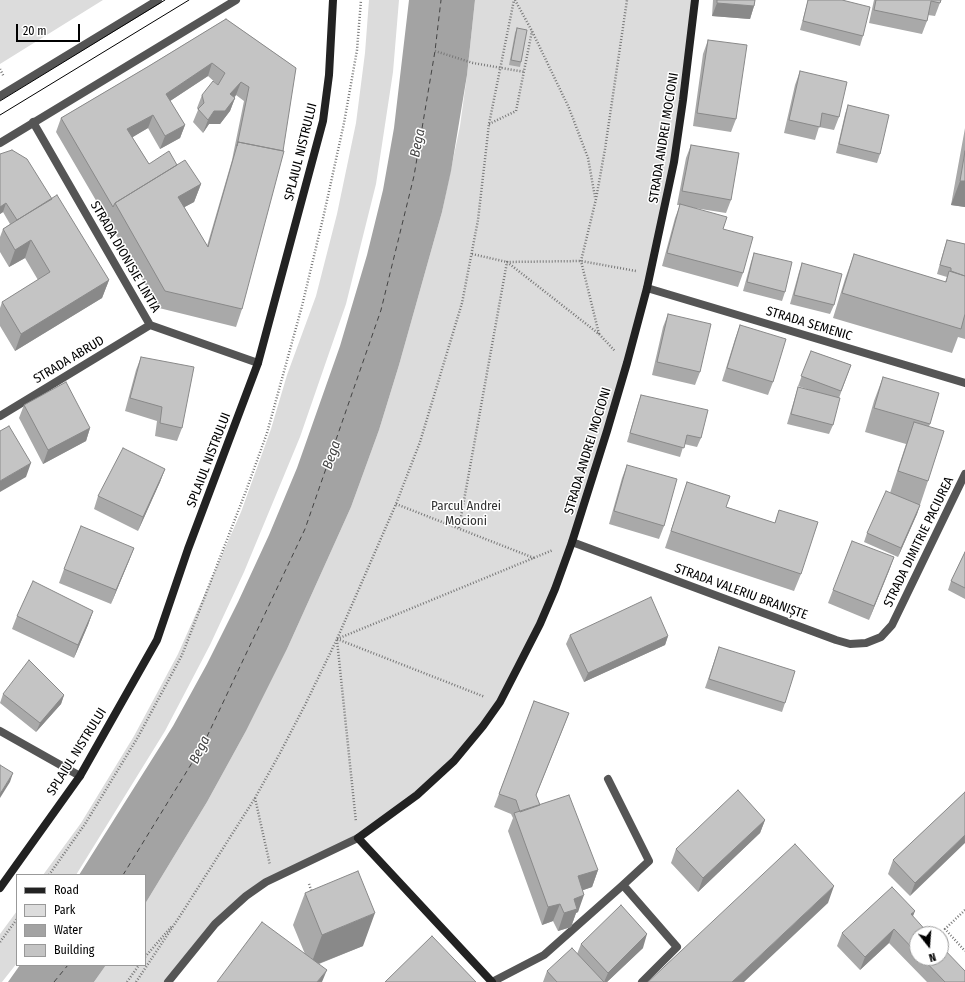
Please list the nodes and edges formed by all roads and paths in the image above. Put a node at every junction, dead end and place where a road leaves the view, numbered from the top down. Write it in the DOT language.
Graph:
graph roads {
  1 [pos="158,0"];
  2 [pos="236,0"];
  3 [pos="333,0"];
  4 [pos="514,0"];
  5 [pos="628,0"];
  6 [pos="695,0"];
  7 [pos="532,31"];
  8 [pos="435,51"];
  9 [pos="500,68"];
  10 [pos="0,69"];
  11 [pos="525,72"];
  12 [pos="6,80"];
  13 [pos="0,96"];
  14 [pos="33,122"];
  15 [pos="489,124"];
  16 [pos="0,143"];
  17 [pos="596,199"];
  18 [pos="472,254"];
  19 [pos="507,262"];
  20 [pos="581,262"];
  21 [pos="650,273"];
  22 [pos="646,288"];
  23 [pos="150,325"];
  24 [pos="599,334"];
  25 [pos="627,362"];
  26 [pos="258,363"];
  27 [pos="965,383"];
  28 [pos="0,416"];
  29 [pos="965,474"];
  30 [pos="396,504"];
  31 [pos="459,528"];
  32 [pos="572,542"];
  33 [pos="534,558"];
  34 [pos="895,621"];
  35 [pos="337,639"];
  36 [pos="500,702"];
  37 [pos="0,731"];
  38 [pos="80,776"];
  39 [pos="608,779"];
  40 [pos="255,798"];
  41 [pos="358,838"];
  42 [pos="274,879"];
  43 [pos="309,884"];
  44 [pos="623,886"];
  45 [pos="0,888"];
  46 [pos="313,896"];
  47 [pos="965,910"];
  48 [pos="180,916"];
  49 [pos="16,920"];
  50 [pos="0,942"];
  51 [pos="965,951"];
  52 [pos="146,955"];
  53 [pos="137,966"];
  54 [pos="126,982"];
  55 [pos="136,982"];
  56 [pos="168,982"];
  57 [pos="492,982"];
  58 [pos="642,982"];
  1 -- 13 [label="street"];
  2 -- 14 [label="street"];
  3 -- 26 [label="street, SPLAIUL NISTRULUI"];
  4 -- 7 [label="path"];
  4 -- 9 [label="path"];
  5 -- 17 [label="path"];
  6 -- 21 [label="street, STRADA ANDREI MOCIONI"];
  7 -- 11 [label="path"];
  7 -- 17 [label="path"];
  8 -- 9 [label="path"];
  9 -- 11 [label="path"];
  9 -- 15 [label="path"];
  10 -- 12 [label="path"];
  11 -- 15 [label="path"];
  14 -- 16 [label="street"];
  14 -- 23 [label="street, STRADA DIONISIE LINTIA"];
  15 -- 18 [label="path"];
  17 -- 20 [label="path"];
  18 -- 19 [label="path"];
  18 -- 30 [label="path"];
  19 -- 20 [label="path"];
  19 -- 24 [label="path"];
  19 -- 31 [label="path"];
  20 -- 21 [label="path"];
  20 -- 24 [label="path"];
  21 -- 22 [label="street, STRADA ANDREI MOCIONI"];
  22 -- 25 [label="street, STRADA ANDREI MOCIONI"];
  22 -- 27 [label="street, STRADA SEMENIC"];
  23 -- 26 [label="street, STRADA DIONISIE LINTIA"];
  23 -- 28 [label="street, STRADA ABRUD"];
  24 -- 25 [label="path"];
  25 -- 32 [label="street, STRADA ANDREI MOCIONI"];
  26 -- 38 [label="street, SPLAIUL NISTRULUI"];
  29 -- 34 [label="street, STRADA DIMITRIE PACIUREA"];
  30 -- 31 [label="path"];
  30 -- 35 [label="path"];
  31 -- 33 [label="path"];
  32 -- 33 [label="path"];
  32 -- 34 [label="street, STRADA VALERIU BRANIȘTE"];
  32 -- 36 [label="street, STRADA ANDREI MOCIONI"];
  33 -- 35 [label="path"];
  35 -- 36 [label="path"];
  35 -- 40 [label="path"];
  35 -- 41 [label="path"];
  36 -- 41 [label="street, STRADA ANDREI MOCIONI"];
  37 -- 38 [label="street"];
  38 -- 45 [label="street, SPLAIUL NISTRULUI"];
  39 -- 44 [label="street"];
  40 -- 42 [label="path"];
  40 -- 48 [label="path"];
  41 -- 42 [label="street"];
  41 -- 57 [label="street"];
  42 -- 56 [label="street"];
  43 -- 46 [label="path"];
  44 -- 57 [label="street"];
  44 -- 58 [label="street"];
  47 -- 51 [label="path"];
  48 -- 52 [label="path"];
  48 -- 55 [label="path"];
  49 -- 50 [label="path"];
  53 -- 54 [label="path"];
}
